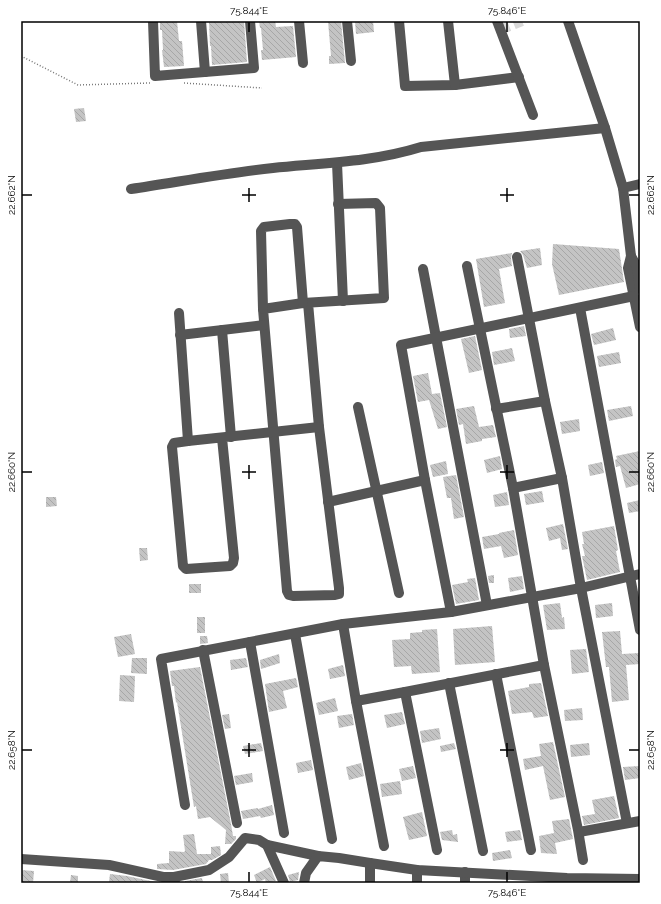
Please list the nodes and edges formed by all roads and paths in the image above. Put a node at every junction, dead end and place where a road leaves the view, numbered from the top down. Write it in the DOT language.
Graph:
graph roads {
  1 [pos="153,21"];
  2 [pos="201,21"];
  3 [pos="250,21"];
  4 [pos="299,21"];
  5 [pos="347,21"];
  6 [pos="399,21"];
  7 [pos="448,21"];
  8 [pos="497,21"];
  9 [pos="568,21"];
  10 [pos="21,56"];
  11 [pos="351,61"];
  12 [pos="303,64"];
  13 [pos="204,72"];
  14 [pos="518,77"];
  15 [pos="152,83"];
  16 [pos="183,83"];
  17 [pos="454,85"];
  18 [pos="262,88"];
  19 [pos="533,115"];
  20 [pos="605,128"];
  21 [pos="337,163"];
  22 [pos="640,184"];
  23 [pos="623,188"];
  24 [pos="131,189"];
  25 [pos="338,204"];
  26 [pos="518,257"];
  27 [pos="466,266"];
  28 [pos="423,269"];
  29 [pos="637,292"];
  30 [pos="342,301"];
  31 [pos="305,303"];
  32 [pos="580,308"];
  33 [pos="263,309"];
  34 [pos="179,313"];
  35 [pos="530,318"];
  36 [pos="264,325"];
  37 [pos="640,328"];
  38 [pos="480,329"];
  39 [pos="222,330"];
  40 [pos="180,335"];
  41 [pos="437,338"];
  42 [pos="545,401"];
  43 [pos="358,407"];
  44 [pos="496,409"];
  45 [pos="319,427"];
  46 [pos="273,432"];
  47 [pos="227,437"];
  48 [pos="188,440"];
  49 [pos="562,478"];
  50 [pos="425,480"];
  51 [pos="513,488"];
  52 [pos="376,492"];
  53 [pos="328,502"];
  54 [pos="635,576"];
  55 [pos="581,588"];
  56 [pos="399,593"];
  57 [pos="532,597"];
  58 [pos="487,605"];
  59 [pos="451,612"];
  60 [pos="343,624"];
  61 [pos="640,630"];
  62 [pos="295,634"];
  63 [pos="250,642"];
  64 [pos="203,650"];
  65 [pos="544,665"];
  66 [pos="496,674"];
  67 [pos="449,683"];
  68 [pos="406,692"];
  69 [pos="356,701"];
  70 [pos="185,806"];
  71 [pos="640,821"];
  72 [pos="237,823"];
  73 [pos="627,823"];
  74 [pos="579,832"];
  75 [pos="284,833"];
  76 [pos="332,839"];
  77 [pos="267,845"];
  78 [pos="384,846"];
  79 [pos="437,850"];
  80 [pos="530,850"];
  81 [pos="483,851"];
  82 [pos="318,856"];
  83 [pos="21,859"];
  84 [pos="583,860"];
  85 [pos="370,863"];
  86 [pos="417,870"];
  87 [pos="465,872"];
  88 [pos="514,879"];
  89 [pos="640,879"];
  90 [pos="174,880"];
  91 [pos="566,880"];
  92 [pos="616,881"];
  93 [pos="284,883"];
  94 [pos="304,883"];
  95 [pos="370,883"];
  96 [pos="417,883"];
  97 [pos="465,883"];
  1 -- 13 [label="street"];
  2 -- 13 [label="street"];
  3 -- 13 [label="street"];
  4 -- 12 [label="street"];
  5 -- 11 [label="street"];
  6 -- 17 [label="street"];
  7 -- 17 [label="street"];
  8 -- 14 [label="street"];
  9 -- 20 [label="street"];
  10 -- 15 [label="path"];
  14 -- 17 [label="street"];
  14 -- 19 [label="street"];
  16 -- 18 [label="path"];
  20 -- 21 [label="street"];
  20 -- 23 [label="street"];
  21 -- 24 [label="street"];
  21 -- 25 [label="street"];
  22 -- 23 [label="street"];
  23 -- 29 [label="street"];
  25 -- 30 [label="street"];
  25 -- 30 [label="street"];
  26 -- 35 [label="street"];
  27 -- 38 [label="street"];
  28 -- 41 [label="street"];
  29 -- 32 [label="street"];
  29 -- 37 [label="street"];
  30 -- 31 [label="street"];
  31 -- 33 [label="street"];
  31 -- 33 [label="street"];
  31 -- 45 [label="street"];
  32 -- 35 [label="street"];
  32 -- 54 [label="street"];
  33 -- 36 [label="street"];
  34 -- 40 [label="street"];
  35 -- 38 [label="street"];
  35 -- 42 [label="street"];
  36 -- 39 [label="street"];
  36 -- 46 [label="street"];
  38 -- 41 [label="street"];
  38 -- 44 [label="street"];
  39 -- 40 [label="street"];
  39 -- 47 [label="street"];
  40 -- 48 [label="street"];
  41 -- 50 [label="street"];
  41 -- 58 [label="street"];
  42 -- 44 [label="street"];
  42 -- 49 [label="street"];
  43 -- 52 [label="street"];
  44 -- 51 [label="street"];
  45 -- 46 [label="street"];
  45 -- 53 [label="street"];
  46 -- 47 [label="street"];
  46 -- 53 [label="street"];
  47 -- 48 [label="street"];
  47 -- 48 [label="street"];
  49 -- 51 [label="street"];
  49 -- 55 [label="street"];
  50 -- 52 [label="street"];
  50 -- 59 [label="street"];
  51 -- 57 [label="street"];
  52 -- 53 [label="street"];
  52 -- 56 [label="street"];
  54 -- 55 [label="street"];
  54 -- 61 [label="street"];
  55 -- 57 [label="street"];
  55 -- 73 [label="street"];
  57 -- 58 [label="street"];
  57 -- 65 [label="street"];
  58 -- 59 [label="street"];
  59 -- 60 [label="street"];
  60 -- 62 [label="street"];
  60 -- 69 [label="street"];
  62 -- 63 [label="street"];
  62 -- 76 [label="street"];
  63 -- 64 [label="street"];
  63 -- 75 [label="street"];
  64 -- 70 [label="street"];
  64 -- 72 [label="street"];
  65 -- 66 [label="street"];
  65 -- 74 [label="street"];
  66 -- 67 [label="street"];
  66 -- 80 [label="street"];
  67 -- 68 [label="street"];
  67 -- 81 [label="street"];
  68 -- 69 [label="street"];
  68 -- 79 [label="street"];
  69 -- 78 [label="street"];
  71 -- 73 [label="street"];
  73 -- 74 [label="street"];
  74 -- 84 [label="street"];
  77 -- 82 [label="street"];
  77 -- 90 [label="street"];
  77 -- 93 [label="street"];
  82 -- 85 [label="street"];
  82 -- 94 [label="street"];
  83 -- 90 [label="street"];
  85 -- 86 [label="street"];
  85 -- 95 [label="street"];
  86 -- 87 [label="street"];
  86 -- 96 [label="street"];
  87 -- 88 [label="street"];
  87 -- 97 [label="street"];
  88 -- 91 [label="street"];
  89 -- 92 [label="street"];
  91 -- 92 [label="street"];
}
